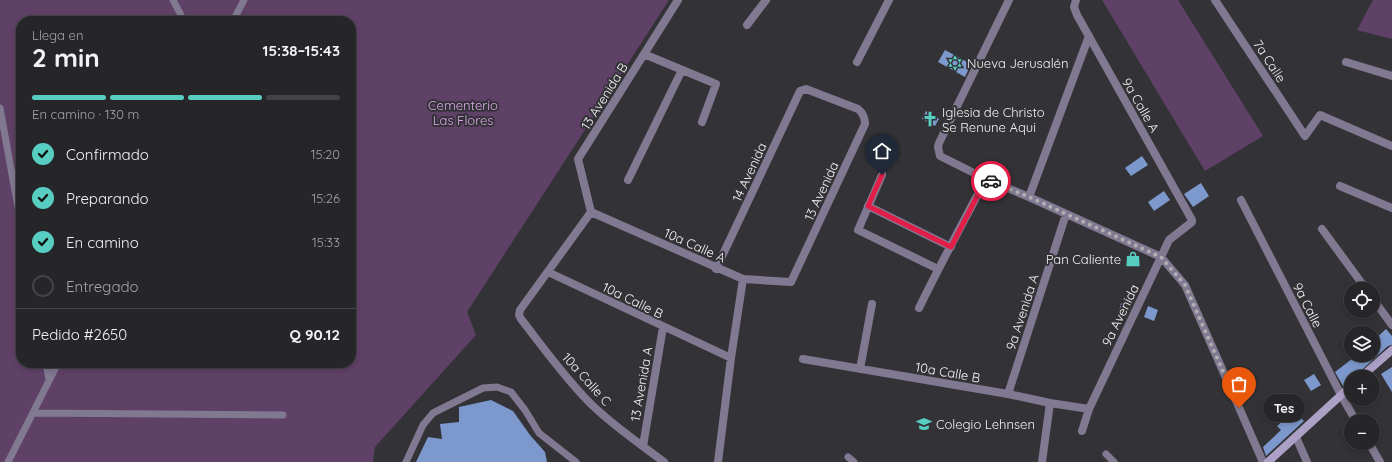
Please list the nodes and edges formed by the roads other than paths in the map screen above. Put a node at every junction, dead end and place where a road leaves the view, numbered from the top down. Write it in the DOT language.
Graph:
graph roads {
  1 [pos="174,0"];
  2 [pos="244,0"];
  3 [pos="678,0"];
  4 [pos="889,0"];
  5 [pos="1009,0"];
  6 [pos="1215,0"];
  7 [pos="1075,1"];
  8 [pos="761,2"];
  9 [pos="182,16"];
  10 [pos="236,16"];
  11 [pos="747,25"];
  12 [pos="1089,36"];
  13 [pos="644,54"];
  14 [pos="857,62"];
  15 [pos="1346,62"];
  16 [pos="682,70"];
  17 [pos="1392,76"];
  18 [pos="806,89"];
  19 [pos="0,108"];
  20 [pos="702,122"];
  21 [pos="1392,146"];
  22 [pos="882,175"];
  23 [pos="986,179"];
  24 [pos="628,180"];
  25 [pos="1340,186"];
  26 [pos="16,196"];
  27 [pos="1029,197"];
  28 [pos="1241,200"];
  29 [pos="868,206"];
  30 [pos="1392,208"];
  31 [pos="591,212"];
  32 [pos="1066,214"];
  33 [pos="1192,218"];
  34 [pos="1322,229"];
  35 [pos="951,247"];
  36 [pos="1161,257"];
  37 [pos="716,268"];
  38 [pos="938,269"];
  39 [pos="548,272"];
  40 [pos="743,279"];
  41 [pos="793,281"];
  42 [pos="1361,282"];
  43 [pos="872,304"];
  44 [pos="919,308"];
  45 [pos="1380,309"];
  46 [pos="1392,325"];
  47 [pos="663,327"];
  48 [pos="1391,353"];
  49 [pos="731,358"];
  50 [pos="803,359"];
  51 [pos="47,368"];
  52 [pos="56,368"];
  53 [pos="860,369"];
  54 [pos="1370,370"];
  55 [pos="49,381"];
  56 [pos="1344,392"];
  57 [pos="1008,394"];
  58 [pos="1341,395"];
  59 [pos="1050,404"];
  60 [pos="1089,409"];
  61 [pos="33,412"];
  62 [pos="1352,414"];
  63 [pos="283,415"];
  64 [pos="1082,432"];
  65 [pos="1296,437"];
  66 [pos="643,446"];
  67 [pos="1373,450"];
  68 [pos="1106,454"];
  69 [pos="8,462"];
  70 [pos="406,462"];
  71 [pos="576,462"];
  72 [pos="664,462"];
  73 [pos="718,462"];
  74 [pos="1042,462"];
  75 [pos="1114,462"];
  76 [pos="1263,462"];
  77 [pos="1268,462"];
  78 [pos="1308,462"];
  79 [pos="1380,462"];
  1 -- 9 [label="lane"];
  2 -- 10 [label="lane"];
  3 -- 13 [label="street, 13 Avenida B"];
  4 -- 14 [label="street"];
  5 -- 23 [label="street"];
  6 -- 21 [label="street, 7a Calle"];
  7 -- 12 [label="street, 9a Calle A"];
  8 -- 11 [label="street"];
  12 -- 27 [label="street"];
  12 -- 33 [label="street, 9a Calle A"];
  13 -- 16 [label="street"];
  13 -- 31 [label="street, 13 Avenida B"];
  15 -- 17 [label="street"];
  16 -- 20 [label="street"];
  16 -- 24 [label="street"];
  18 -- 37 [label="street, 14 Avenida"];
  18 -- 41 [label="street, 13 Avenida"];
  19 -- 26 [label="lane"];
  22 -- 29 [label="street"];
  23 -- 27 [label="street"];
  23 -- 35 [label="street"];
  25 -- 30 [label="street"];
  27 -- 32 [label="street"];
  28 -- 58 [label="street, 9a Calle"];
  29 -- 35 [label="street"];
  29 -- 38 [label="street"];
  31 -- 37 [label="street, 10a Calle A"];
  31 -- 39 [label="street"];
  32 -- 36 [label="street"];
  32 -- 57 [label="street, 9a Avenida A"];
  33 -- 36 [label="street, 9a Avenida"];
  34 -- 42 [label="street"];
  35 -- 38 [label="street"];
  36 -- 60 [label="street, 9a Avenida"];
  36 -- 76 [label="street"];
  37 -- 40 [label="street, 10a Calle A"];
  38 -- 44 [label="street"];
  39 -- 47 [label="street, 10a Calle B"];
  39 -- 66 [label="street, 10a Calle C"];
  40 -- 41 [label="street, 10a Calle A"];
  40 -- 49 [label="street"];
  43 -- 53 [label="street"];
  45 -- 46 [label="street"];
  47 -- 49 [label="street, 10a Calle B"];
  47 -- 66 [label="street, 13 Avenida A"];
  48 -- 54 [label="main road"];
  49 -- 73 [label="street"];
  50 -- 53 [label="street, 10a Calle B"];
  51 -- 55 [label="lane"];
  52 -- 55 [label="lane"];
  53 -- 57 [label="street, 10a Calle B"];
  55 -- 61 [label="lane"];
  56 -- 58 [label="main road"];
  57 -- 59 [label="street, 10a Calle B"];
  58 -- 62 [label="street, 9a Calle"];
  58 -- 65 [label="main road"];
  59 -- 60 [label="street, 10a Calle B"];
  59 -- 74 [label="street"];
  60 -- 64 [label="street, 9a Avenida"];
  61 -- 63 [label="lane"];
  61 -- 69 [label="lane"];
  65 -- 77 [label="main road"];
  65 -- 78 [label="street"];
  66 -- 72 [label="street, 10a Calle C"];
  67 -- 79 [label="street"];
  68 -- 75 [label="lane"];
  70 -- 71 [label="lane"];
}
